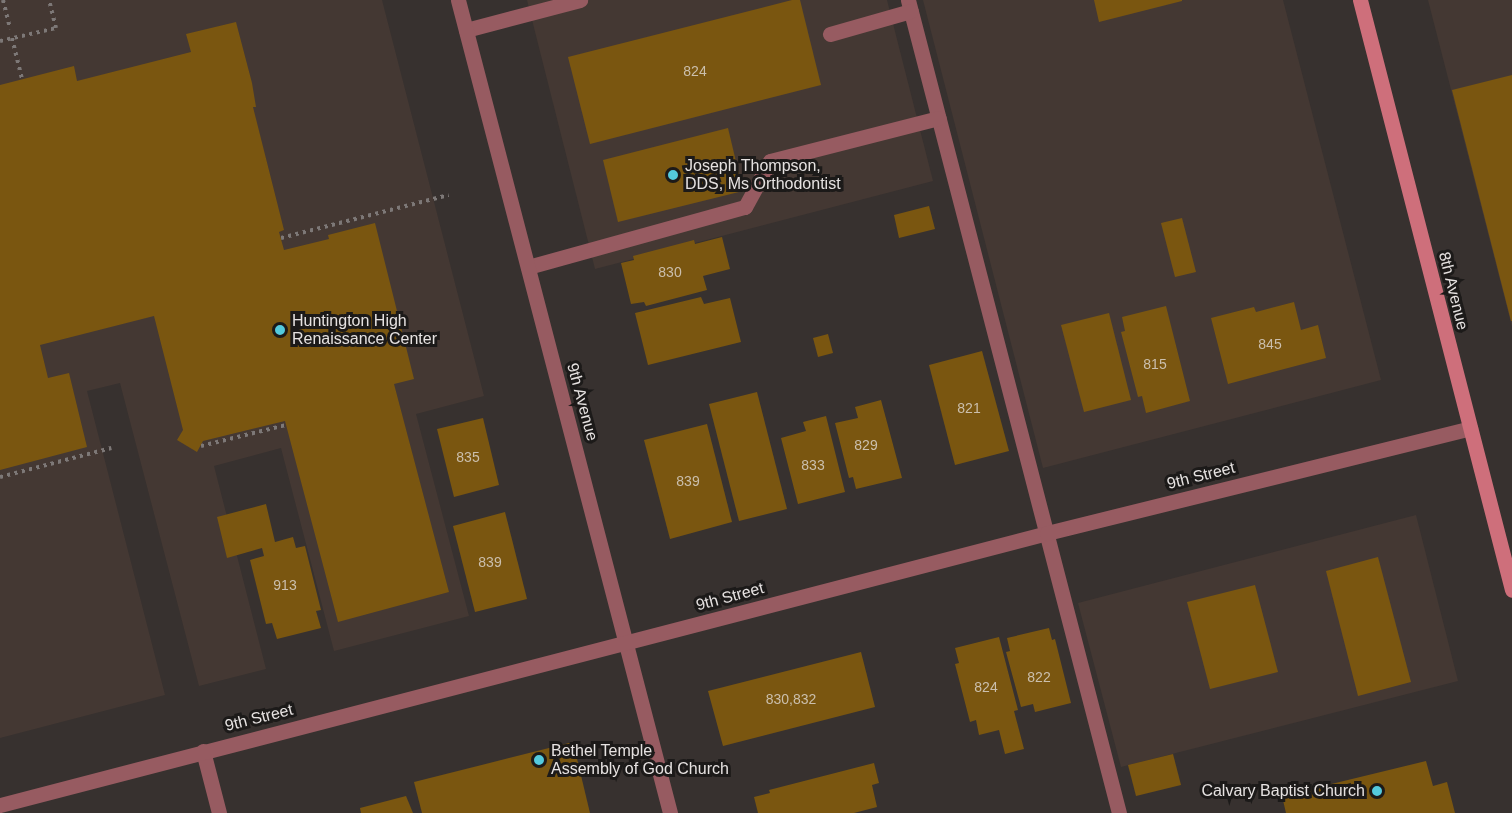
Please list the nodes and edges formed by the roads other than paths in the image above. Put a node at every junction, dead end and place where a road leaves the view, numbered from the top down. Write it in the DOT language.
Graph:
graph roads {
  1 [pos="458,0"];
  2 [pos="580,0"];
  3 [pos="1360,0"];
  4 [pos="909,6"];
  5 [pos="466,30"];
  6 [pos="830,33"];
  7 [pos="939,118"];
  8 [pos="528,267"];
  9 [pos="1470,428"];
  10 [pos="1047,533"];
  11 [pos="1512,590"];
  12 [pos="626,643"];
  13 [pos="203,751"];
  14 [pos="0,805"];
  15 [pos="219,813"];
  16 [pos="670,813"];
  17 [pos="1119,813"];
  1 -- 5 [label="street, 9th Avenue"];
  2 -- 5 [label="street"];
  3 -- 9 [label="main road, 8th Avenue"];
  4 -- 6 [label="street"];
  4 -- 7 [label="street"];
  5 -- 8 [label="street, 9th Avenue"];
  7 -- 8 [label="street"];
  7 -- 10 [label="street"];
  8 -- 12 [label="street, 9th Avenue"];
  9 -- 10 [label="street, 9th Street"];
  9 -- 11 [label="main road, 8th Avenue"];
  10 -- 12 [label="street, 9th Street"];
  10 -- 17 [label="street"];
  12 -- 13 [label="street, 9th Street"];
  12 -- 16 [label="street, 9th Avenue"];
  13 -- 14 [label="street, 9th Street"];
  13 -- 15 [label="street"];
}
